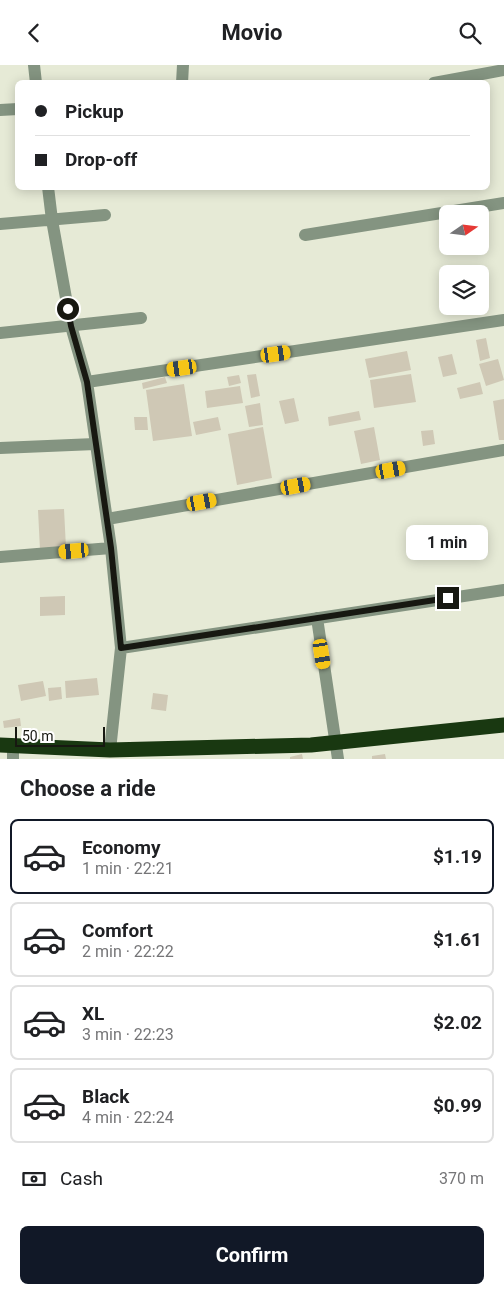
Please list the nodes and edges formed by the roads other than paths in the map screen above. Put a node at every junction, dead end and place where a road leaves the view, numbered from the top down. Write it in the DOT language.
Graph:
graph roads {
  1 [pos="34,65"];
  2 [pos="183,65"];
  3 [pos="504,70"];
  4 [pos="36,80"];
  5 [pos="182,80"];
  6 [pos="450,80"];
  7 [pos="15,109"];
  8 [pos="0,110"];
  9 [pos="48,190"];
  10 [pos="504,203"];
  11 [pos="105,215"];
  12 [pos="52,219"];
  13 [pos="0,224"];
  14 [pos="305,235"];
  15 [pos="141,318"];
  16 [pos="504,320"];
  17 [pos="71,326"];
  18 [pos="0,333"];
  19 [pos="87,382"];
  20 [pos="95,444"];
  21 [pos="0,449"];
  22 [pos="504,450"];
  23 [pos="107,519"];
  24 [pos="111,548"];
  25 [pos="0,557"];
  26 [pos="504,590"];
  27 [pos="317,618"];
  28 [pos="121,648"];
  29 [pos="504,725"];
  30 [pos="336,743"];
  31 [pos="9,750"];
  32 [pos="110,750"];
  33 [pos="338,759"];
  1 -- 4 [label="street"];
  2 -- 5 [label="street"];
  3 -- 6 [label="street"];
  7 -- 8 [label="street"];
  9 -- 12 [label="street"];
  10 -- 14 [label="street"];
  11 -- 12 [label="street"];
  12 -- 13 [label="street"];
  12 -- 17 [label="street"];
  15 -- 17 [label="street"];
  16 -- 19 [label="street"];
  17 -- 18 [label="street"];
  17 -- 19 [label="street"];
  19 -- 20 [label="street"];
  20 -- 21 [label="street"];
  20 -- 23 [label="street"];
  22 -- 23 [label="street"];
  23 -- 24 [label="street"];
  24 -- 25 [label="street"];
  24 -- 28 [label="street"];
  26 -- 27 [label="street"];
  27 -- 28 [label="street"];
  27 -- 30 [label="street"];
  28 -- 32 [label="street"];
  29 -- 30 [label="highway"];
  30 -- 32 [label="highway"];
  30 -- 33 [label="street"];
  31 -- 32 [label="highway"];
}
